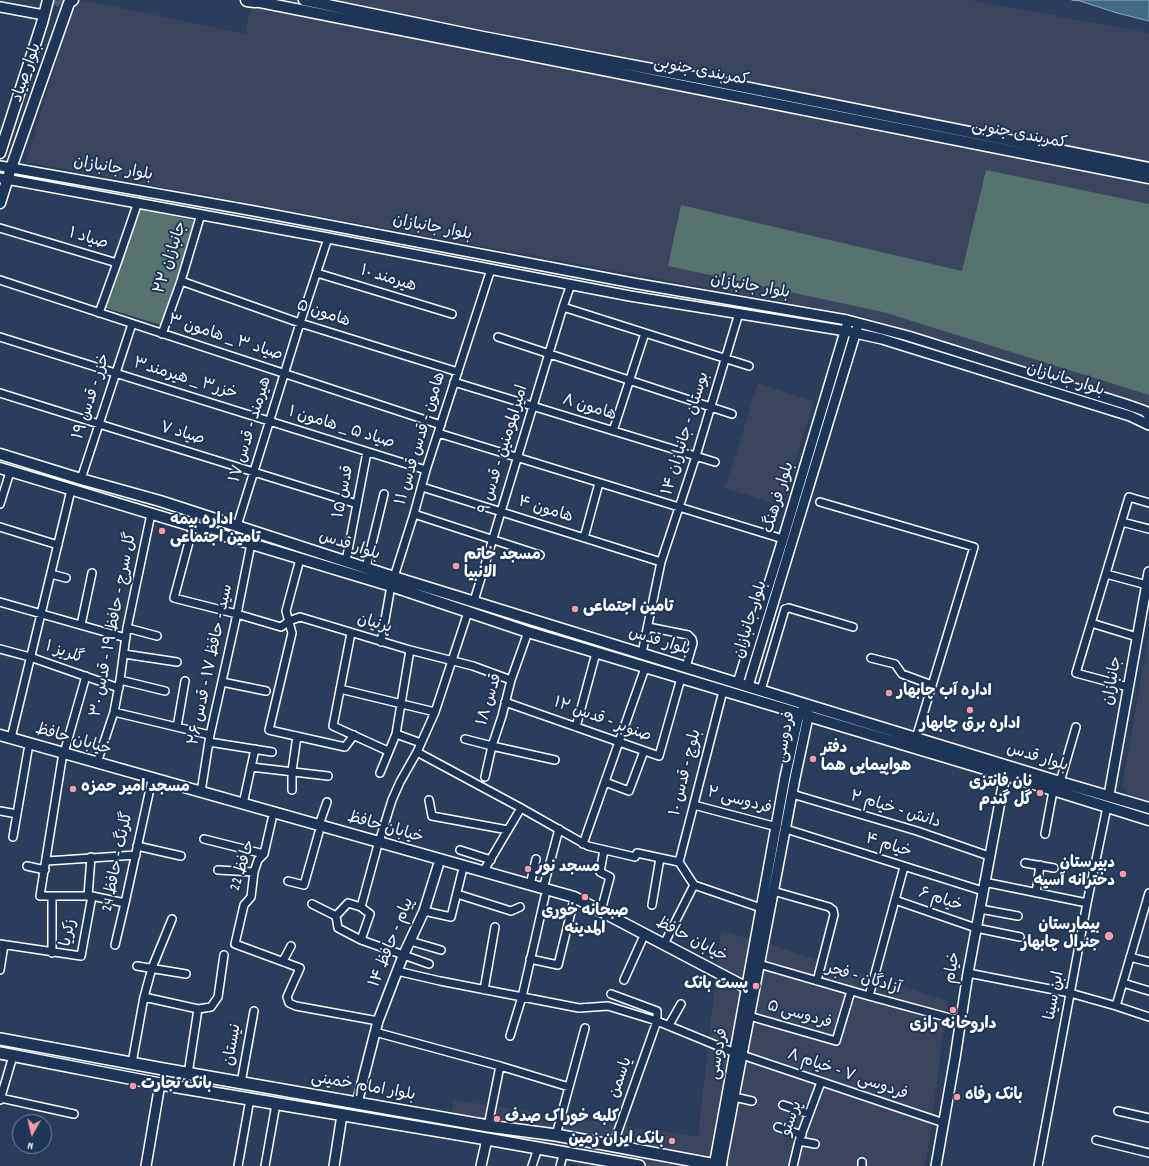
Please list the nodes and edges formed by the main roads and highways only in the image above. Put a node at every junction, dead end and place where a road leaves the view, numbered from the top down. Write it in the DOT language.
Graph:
graph roads {
  1 [pos="304,0"];
  2 [pos="251,1"];
  3 [pos="62,2"];
  4 [pos="278,3"];
  5 [pos="333,11"];
  6 [pos="9,126"];
  7 [pos="0,153"];
  8 [pos="1149,168"];
  9 [pos="1149,178"];
  10 [pos="4,179"];
  11 [pos="0,203"];
  12 [pos="0,454"];
  13 [pos="0,468"];
  14 [pos="392,581"];
  15 [pos="0,735"];
  16 [pos="916,738"];
  17 [pos="0,742"];
  18 [pos="913,748"];
  19 [pos="63,756"];
  20 [pos="1149,808"];
  21 [pos="1149,820"];
  22 [pos="319,829"];
  23 [pos="378,845"];
  24 [pos="544,892"];
  25 [pos="0,1039"];
  26 [pos="0,1053"];
  27 [pos="93,1056"];
  28 [pos="90,1071"];
  29 [pos="301,1094"];
  30 [pos="299,1107"];
  31 [pos="668,1161"];
  32 [pos="587,1162"];
  33 [pos="611,1163"];
  34 [pos="640,1166"];
  35 [pos="718,1166"];
  1 -- 5 [label="main road, کمربندی جنوبی"];
  2 -- 4 [label="main road, کمربندی جنوبی"];
  3 -- 6 [label="main road"];
  3 -- 6 [label="main road, بلوار صیاد"];
  3 -- 10 [label="main road, بلوار صیاد"];
  4 -- 5 [label="main road, کمربندی جنوبی"];
  5 -- 8 [label="main road, کمربندی جنوبی"];
  5 -- 9 [label="main road, کمربندی جنوبی"];
  6 -- 7 [label="main road, بلوار صیاد"];
  10 -- 11 [label="main road, بلوار صیاد"];
  12 -- 14 [label="main road, بلوار قدس"];
  13 -- 14 [label="main road, بلوار قدس"];
  14 -- 16 [label="main road, بلوار قدس"];
  14 -- 18 [label="main road, بلوار قدس"];
  15 -- 19 [label="main road, خیابان حافظ"];
  16 -- 18 [label="main road"];
  16 -- 20 [label="main road, بلوار قدس"];
  17 -- 19 [label="main road, خیابان حافظ"];
  18 -- 21 [label="main road, بلوار قدس"];
  19 -- 22 [label="main road, خیابان حافظ"];
  19 -- 22 [label="main road, خیابان حافظ"];
  22 -- 23 [label="main road, خیابان حافظ"];
  23 -- 24 [label="main road, خیابان حافظ"];
  23 -- 24 [label="main road, خیابان حافظ"];
  24 -- 24 [label="main road, خیابان حافظ"];
  25 -- 27 [label="main road, بلوار امام خمینی"];
  26 -- 28 [label="main road, بلوار امام خمینی"];
  27 -- 28 [label="main road"];
  27 -- 29 [label="main road, بلوار امام خمینی"];
  28 -- 30 [label="main road, بلوار امام خمینی"];
  29 -- 30 [label="main road"];
  29 -- 31 [label="main road, بلوار امام خمینی"];
  30 -- 32 [label="main road, بلوار امام خمینی"];
  31 -- 35 [label="main road, بلوار امام خمینی"];
  32 -- 33 [label="main road, بلوار امام خمینی"];
  33 -- 34 [label="main road, بلوار امام خمینی"];
}
